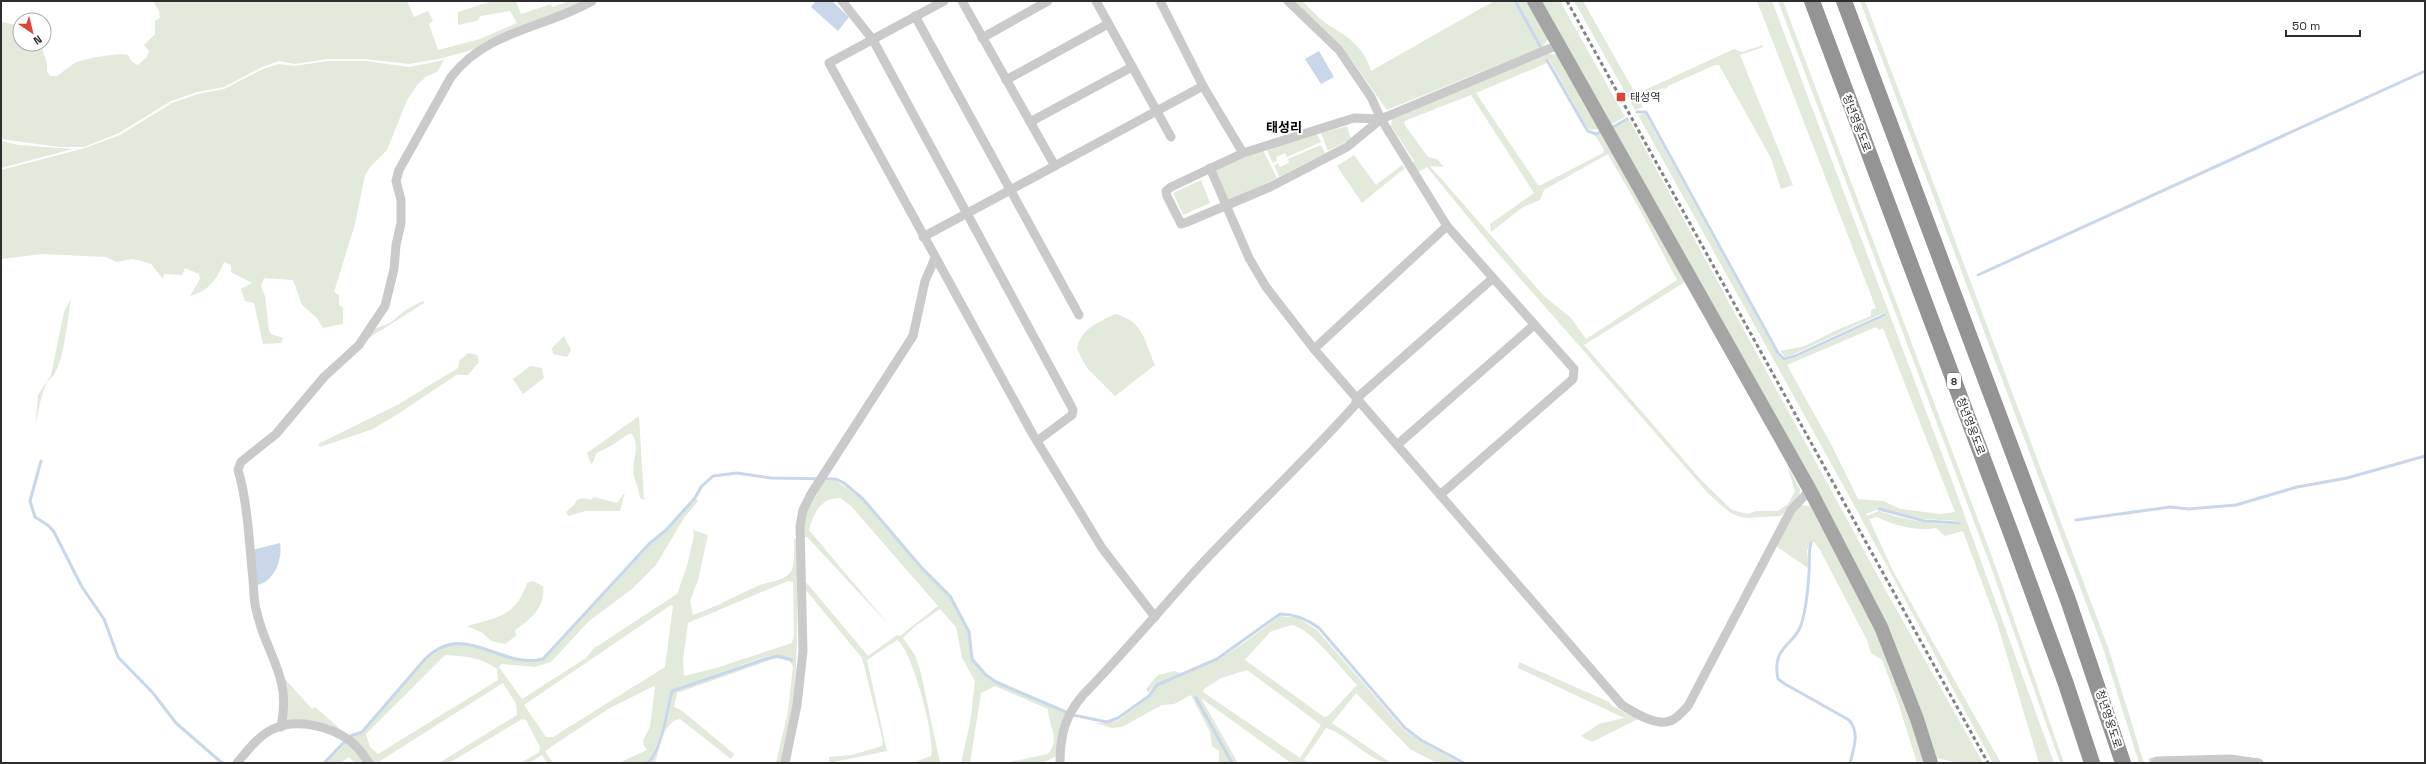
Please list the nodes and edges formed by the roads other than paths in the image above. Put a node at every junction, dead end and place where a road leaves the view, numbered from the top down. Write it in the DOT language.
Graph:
graph roads {
  1 [pos="592,1"];
  2 [pos="842,1"];
  3 [pos="944,1"];
  4 [pos="962,1"];
  5 [pos="1048,1"];
  6 [pos="1096,1"];
  7 [pos="1160,1"];
  8 [pos="1288,1"];
  9 [pos="1534,1"];
  10 [pos="1812,1"];
  11 [pos="1844,1"];
  12 [pos="915,16"];
  13 [pos="1108,24"];
  14 [pos="982,38"];
  15 [pos="873,40"];
  16 [pos="1558,45"];
  17 [pos="1132,67"];
  18 [pos="1006,80"];
  19 [pos="1203,86"];
  20 [pos="1156,111"];
  21 [pos="1381,119"];
  22 [pos="1030,122"];
  23 [pos="1170,137"];
  24 [pos="1244,153"];
  25 [pos="1054,166"];
  26 [pos="1210,168"];
  27 [pos="1011,190"];
  28 [pos="1226,206"];
  29 [pos="967,213"];
  30 [pos="1447,226"];
  31 [pos="923,237"];
  32 [pos="935,258"];
  33 [pos="1492,279"];
  34 [pos="1079,315"];
  35 [pos="1534,325"];
  36 [pos="1314,349"];
  37 [pos="1357,398"];
  38 [pos="1037,441"];
  39 [pos="1398,445"];
  40 [pos="1810,490"];
  41 [pos="1440,495"];
  42 [pos="1155,617"];
  43 [pos="281,727"];
  44 [pos="2157,762"];
  45 [pos="237,763"];
  46 [pos="369,763"];
  47 [pos="785,763"];
  48 [pos="1060,763"];
  49 [pos="1931,763"];
  50 [pos="2092,763"];
  51 [pos="2123,763"];
  52 [pos="2259,763"];
  1 -- 43 [label="street"];
  2 -- 15 [label="street"];
  3 -- 12 [label="street"];
  4 -- 14 [label="street"];
  5 -- 14 [label="street"];
  6 -- 13 [label="street"];
  7 -- 19 [label="street"];
  8 -- 21 [label="street"];
  9 -- 16 [label="main road"];
  10 -- 50 [label="highway, 청년영웅도로 / 8"];
  11 -- 51 [label="highway, 청년영웅도로"];
  12 -- 15 [label="street"];
  12 -- 27 [label="street"];
  13 -- 17 [label="street"];
  13 -- 18 [label="street"];
  14 -- 18 [label="street"];
  15 -- 29 [label="street"];
  15 -- 31 [label="street"];
  16 -- 21 [label="street"];
  16 -- 40 [label="main road"];
  17 -- 20 [label="street"];
  17 -- 22 [label="street"];
  18 -- 22 [label="street"];
  19 -- 20 [label="street"];
  19 -- 24 [label="street"];
  20 -- 23 [label="street"];
  20 -- 25 [label="street"];
  21 -- 24 [label="street"];
  21 -- 28 [label="street"];
  21 -- 30 [label="street"];
  22 -- 25 [label="street"];
  24 -- 26 [label="street"];
  25 -- 27 [label="street"];
  26 -- 28 [label="street"];
  26 -- 28 [label="street"];
  27 -- 29 [label="street"];
  27 -- 34 [label="street"];
  28 -- 36 [label="street"];
  29 -- 31 [label="street"];
  29 -- 38 [label="street"];
  30 -- 33 [label="street"];
  30 -- 36 [label="street"];
  31 -- 32 [label="street"];
  32 -- 38 [label="street"];
  32 -- 47 [label="street"];
  33 -- 35 [label="street"];
  33 -- 37 [label="street"];
  35 -- 39 [label="street"];
  35 -- 41 [label="street"];
  36 -- 37 [label="street"];
  37 -- 39 [label="street"];
  37 -- 42 [label="street"];
  38 -- 42 [label="street"];
  39 -- 41 [label="street"];
  40 -- 41 [label="street"];
  40 -- 49 [label="main road"];
  42 -- 48 [label="street"];
  43 -- 45 [label="street"];
  43 -- 46 [label="street"];
  44 -- 52 [label="street"];
}
